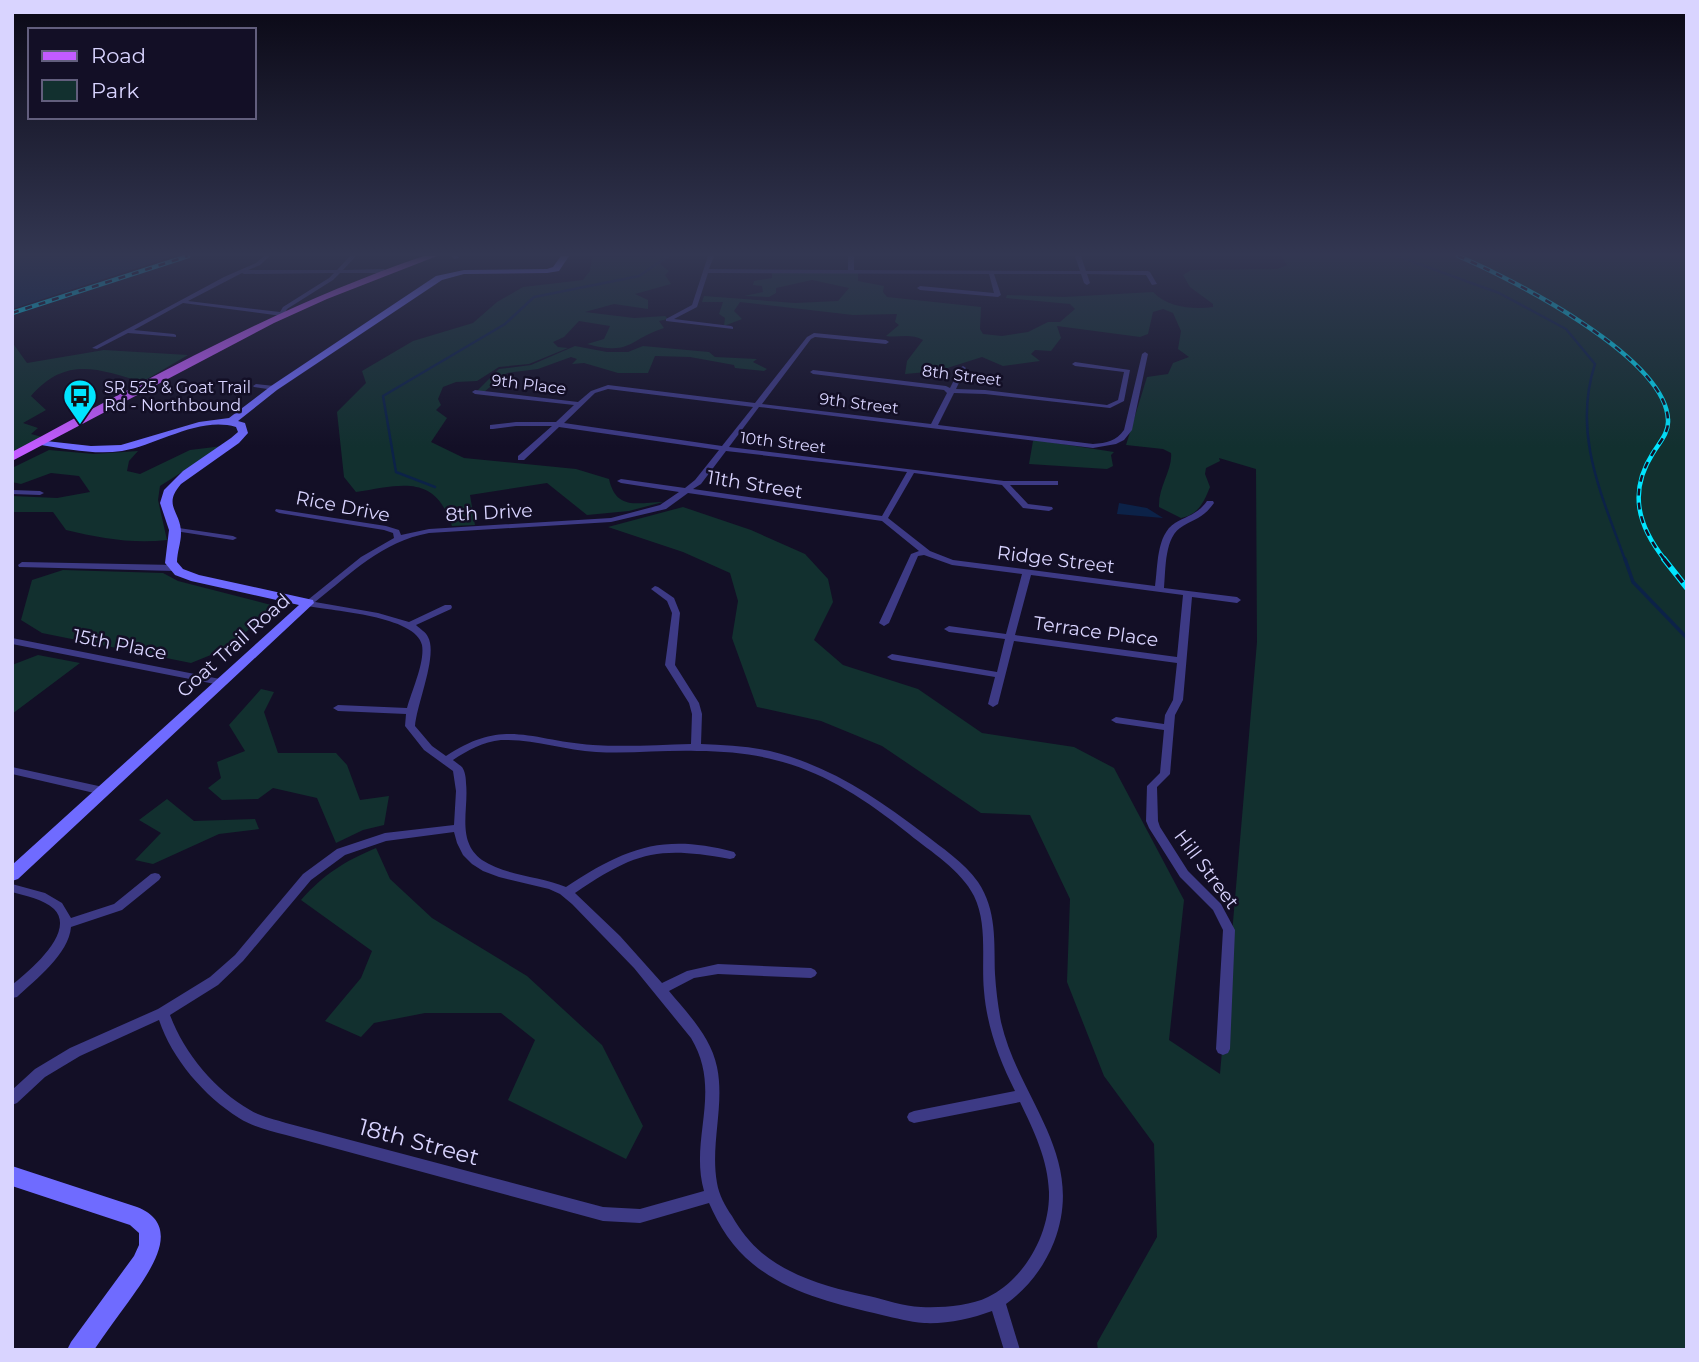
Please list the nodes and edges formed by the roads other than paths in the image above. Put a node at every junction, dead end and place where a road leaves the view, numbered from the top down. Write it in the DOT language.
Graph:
graph roads {
  1 [pos="149,320"];
  2 [pos="272,320"];
  3 [pos="377,320"];
  4 [pos="669,320"];
  5 [pos="731,328"];
  6 [pos="128,331"];
  7 [pos="174,336"];
  8 [pos="886,342"];
  9 [pos="95,348"];
  10 [pos="1145,354"];
  11 [pos="1075,364"];
  12 [pos="963,368"];
  13 [pos="813,372"];
  14 [pos="256,386"];
  15 [pos="274,388"];
  16 [pos="950,391"];
  17 [pos="475,392"];
  18 [pos="580,404"];
  19 [pos="757,405"];
  20 [pos="232,422"];
  21 [pos="560,424"];
  22 [pos="934,426"];
  23 [pos="493,428"];
  24 [pos="41,442"];
  25 [pos="723,448"];
  26 [pos="12,457"];
  27 [pos="521,458"];
  28 [pos="911,471"];
  29 [pos="621,481"];
  30 [pos="1004,483"];
  31 [pos="1055,483"];
  32 [pos="689,490"];
  33 [pos="12,492"];
  34 [pos="40,493"];
  35 [pos="1210,503"];
  36 [pos="1049,509"];
  37 [pos="279,510"];
  38 [pos="884,519"];
  39 [pos="175,529"];
  40 [pos="398,537"];
  41 [pos="233,538"];
  42 [pos="925,552"];
  43 [pos="22,565"];
  44 [pos="175,568"];
  45 [pos="1027,572"];
  46 [pos="656,589"];
  47 [pos="1159,589"];
  48 [pos="1188,593"];
  49 [pos="1237,600"];
  50 [pos="308,604"];
  51 [pos="448,607"];
  52 [pos="884,622"];
  53 [pos="412,624"];
  54 [pos="949,629"];
  55 [pos="1008,637"];
  56 [pos="12,641"];
  57 [pos="892,657"];
  58 [pos="1179,660"];
  59 [pos="999,675"];
  60 [pos="220,682"];
  61 [pos="993,704"];
  62 [pos="338,708"];
  63 [pos="410,711"];
  64 [pos="1116,720"];
  65 [pos="1169,729"];
  66 [pos="696,746"];
  67 [pos="448,759"];
  68 [pos="12,771"];
  69 [pos="103,791"];
  70 [pos="458,828"];
  71 [pos="730,855"];
  72 [pos="12,875"];
  73 [pos="155,877"];
  74 [pos="12,888"];
  75 [pos="566,893"];
  76 [pos="66,924"];
  77 [pos="811,973"];
  78 [pos="659,991"];
  79 [pos="12,993"];
  80 [pos="163,1013"];
  81 [pos="1223,1049"];
  82 [pos="1022,1096"];
  83 [pos="12,1099"];
  84 [pos="914,1117"];
  85 [pos="12,1176"];
  86 [pos="713,1195"];
  87 [pos="997,1300"];
  88 [pos="79,1350"];
  89 [pos="1012,1350"];
  1 -- 6 [label="street"];
  2 -- 24 [label="main road"];
  3 -- 15 [label="street"];
  4 -- 5 [label="street"];
  6 -- 7 [label="street"];
  6 -- 9 [label="street"];
  8 -- 19 [label="street, 8th Drive"];
  10 -- 22 [label="street, 9th Street"];
  11 -- 16 [label="street, 8th Street"];
  12 -- 16 [label="street"];
  13 -- 16 [label="street, 8th Street"];
  14 -- 15 [label="street"];
  15 -- 20 [label="street"];
  16 -- 22 [label="street"];
  17 -- 18 [label="street, 9th Place"];
  18 -- 19 [label="street, 9th Street"];
  18 -- 21 [label="street"];
  19 -- 22 [label="street, 9th Street"];
  19 -- 25 [label="street, 8th Drive"];
  20 -- 24 [label="street"];
  20 -- 39 [label="street"];
  21 -- 23 [label="street, 10th Street"];
  21 -- 25 [label="street, 10th Street"];
  21 -- 27 [label="street"];
  24 -- 26 [label="main road"];
  25 -- 28 [label="street, 10th Street"];
  25 -- 32 [label="street, 8th Drive"];
  28 -- 30 [label="street, 10th Street"];
  28 -- 38 [label="street"];
  29 -- 32 [label="street, 11th Street"];
  30 -- 31 [label="street, 10th Street"];
  30 -- 36 [label="street"];
  32 -- 38 [label="street, 11th Street"];
  32 -- 40 [label="street, 8th Drive"];
  33 -- 34 [label="street"];
  35 -- 47 [label="street"];
  37 -- 40 [label="street, Rice Drive"];
  38 -- 42 [label="street, Ridge Street"];
  39 -- 41 [label="street"];
  39 -- 44 [label="street"];
  40 -- 50 [label="street, 8th Drive"];
  42 -- 45 [label="street, Ridge Street"];
  42 -- 52 [label="street"];
  43 -- 44 [label="street"];
  44 -- 50 [label="street, Goat Trail Road"];
  45 -- 47 [label="street, Ridge Street"];
  45 -- 55 [label="street"];
  46 -- 66 [label="street"];
  47 -- 48 [label="street, Ridge Street"];
  48 -- 49 [label="street, Ridge Street"];
  48 -- 58 [label="street, Hill Street"];
  50 -- 53 [label="street"];
  50 -- 60 [label="street, Goat Trail Road"];
  51 -- 53 [label="street"];
  53 -- 63 [label="street"];
  54 -- 55 [label="street, Terrace Place"];
  55 -- 58 [label="street, Terrace Place"];
  55 -- 59 [label="street"];
  56 -- 60 [label="street, 15th Place"];
  57 -- 59 [label="street"];
  58 -- 65 [label="street, Hill Street"];
  59 -- 61 [label="street"];
  60 -- 69 [label="street, Goat Trail Road"];
  62 -- 63 [label="street"];
  63 -- 67 [label="street"];
  64 -- 65 [label="street"];
  65 -- 81 [label="street, Hill Street"];
  66 -- 67 [label="street"];
  66 -- 82 [label="street"];
  67 -- 70 [label="street"];
  68 -- 69 [label="street"];
  69 -- 72 [label="street, Goat Trail Road"];
  70 -- 75 [label="street"];
  70 -- 80 [label="street"];
  71 -- 75 [label="street"];
  73 -- 76 [label="street"];
  74 -- 76 [label="street"];
  75 -- 78 [label="street"];
  76 -- 79 [label="street"];
  77 -- 78 [label="street"];
  78 -- 86 [label="street"];
  80 -- 83 [label="street"];
  80 -- 86 [label="street, 18th Street"];
  82 -- 84 [label="street"];
  82 -- 87 [label="street"];
  85 -- 88 [label="street"];
  86 -- 87 [label="street"];
  87 -- 89 [label="street"];
}
